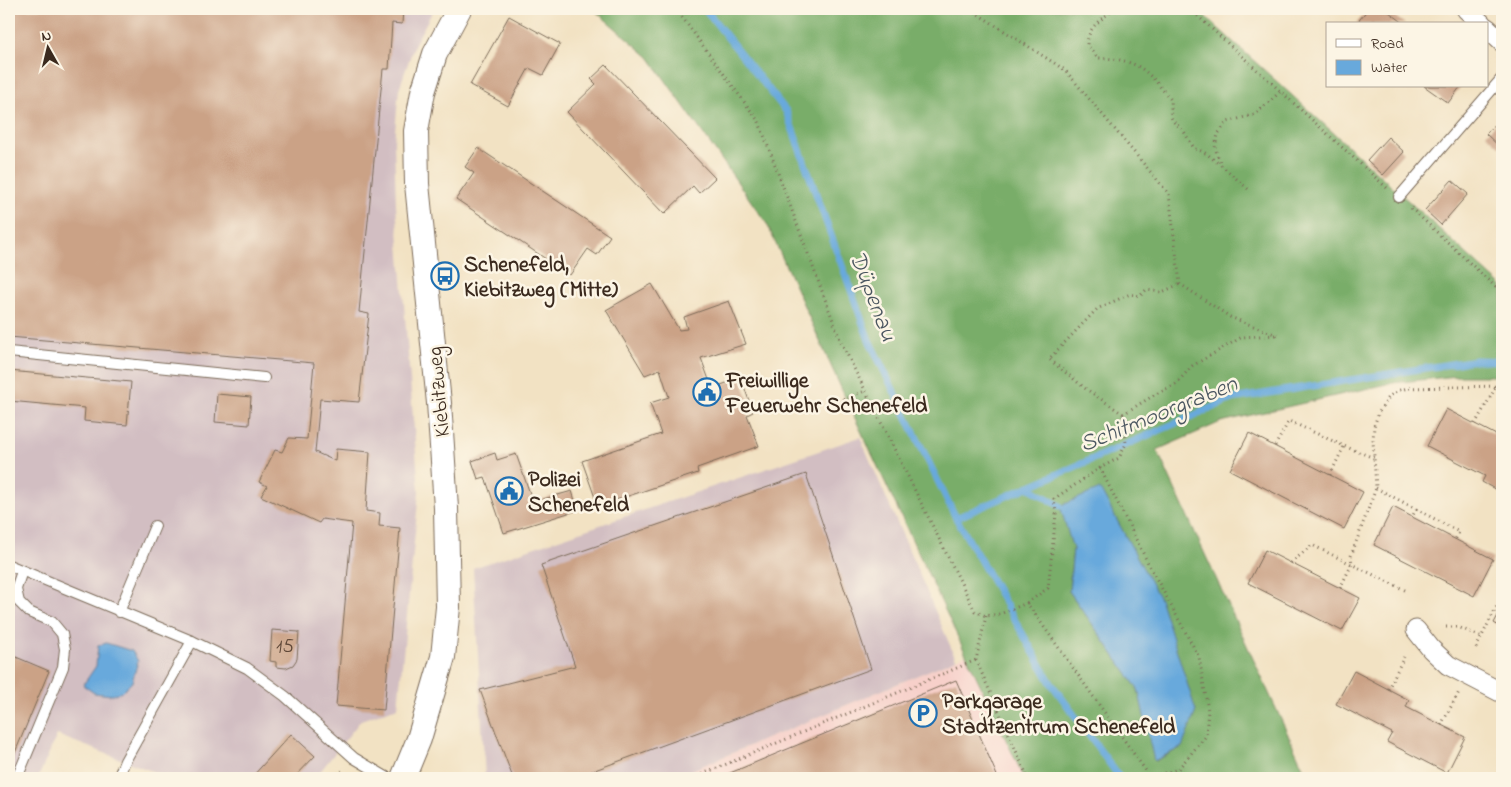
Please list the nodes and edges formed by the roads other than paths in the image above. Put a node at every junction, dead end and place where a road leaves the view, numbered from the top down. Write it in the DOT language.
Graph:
graph roads {
  1 [pos="459,9"];
  2 [pos="1466,9"];
  3 [pos="1480,22"];
  4 [pos="1488,29"];
  5 [pos="1502,42"];
  6 [pos="1502,78"];
  7 [pos="1399,197"];
  8 [pos="9,352"];
  9 [pos="264,378"];
  10 [pos="155,526"];
  11 [pos="9,565"];
  12 [pos="22,571"];
  13 [pos="119,612"];
  14 [pos="1416,630"];
  15 [pos="192,641"];
  16 [pos="1502,692"];
  17 [pos="17,778"];
  18 [pos="118,778"];
  19 [pos="388,778"];
  20 [pos="403,778"];
  1 -- 20 [label="street, Kiebitzweg"];
  2 -- 3 [label="street"];
  4 -- 5 [label="street"];
  6 -- 7 [label="lane"];
  8 -- 9 [label="lane"];
  10 -- 13 [label="lane"];
  11 -- 12 [label="lane"];
  12 -- 13 [label="lane"];
  12 -- 17 [label="lane"];
  13 -- 15 [label="lane"];
  14 -- 16 [label="street"];
  15 -- 18 [label="lane"];
  15 -- 19 [label="lane"];
}
